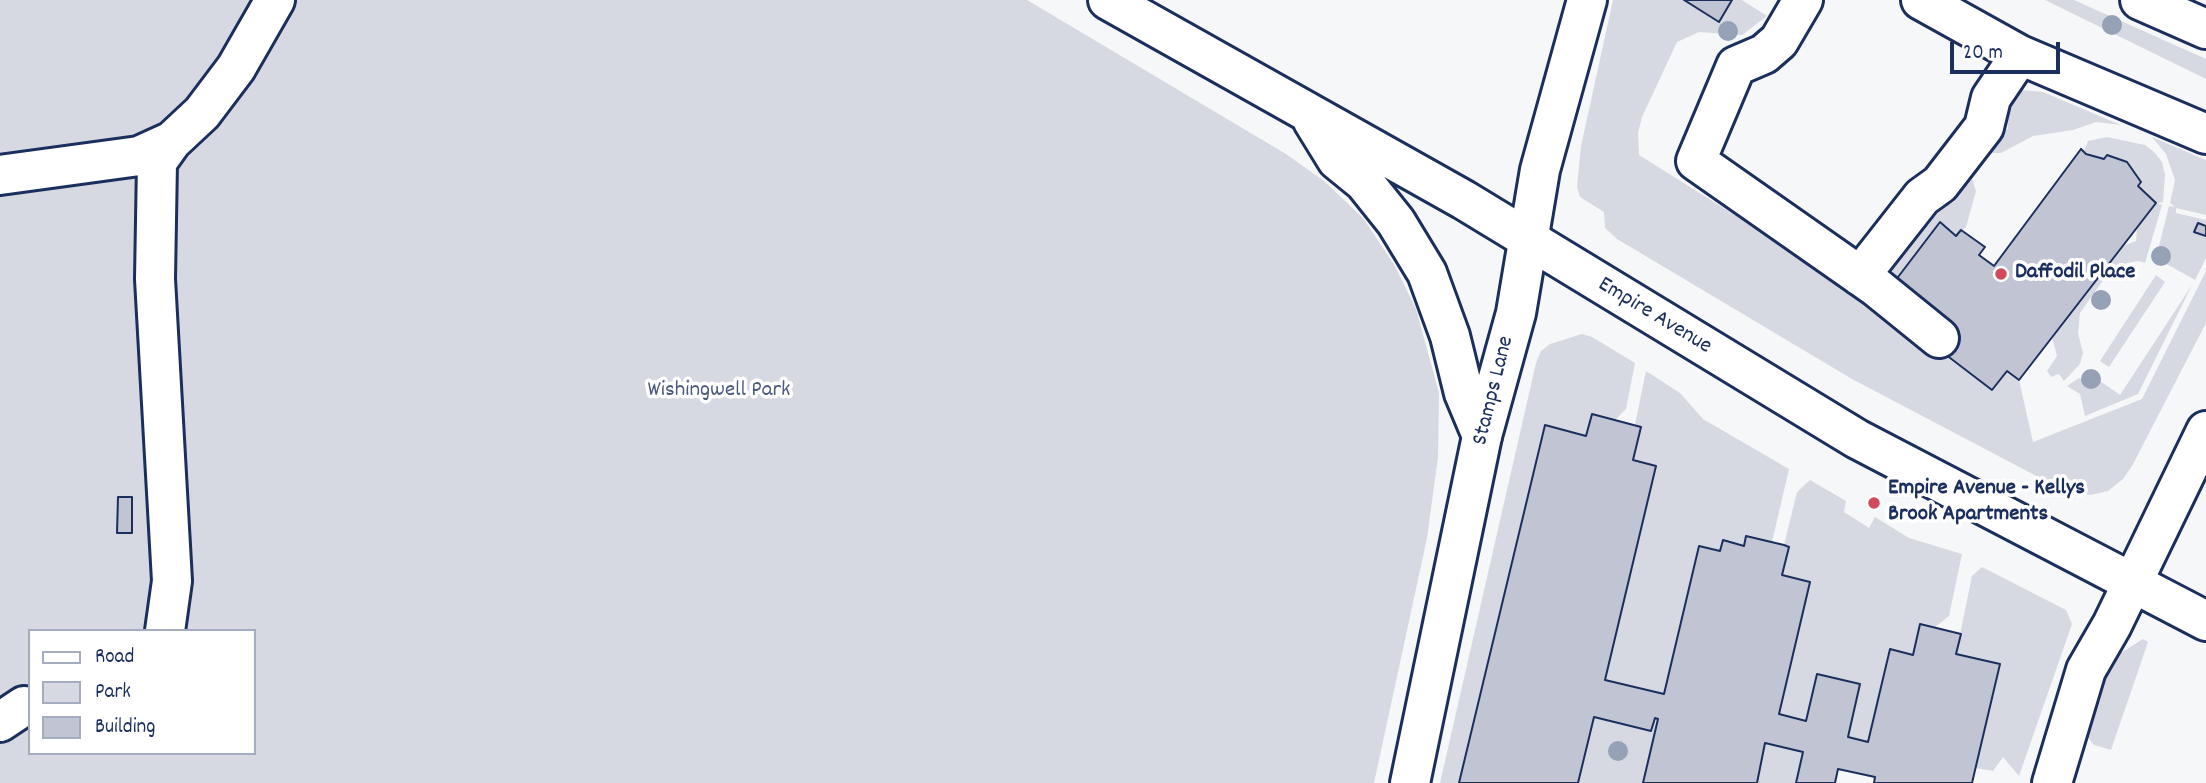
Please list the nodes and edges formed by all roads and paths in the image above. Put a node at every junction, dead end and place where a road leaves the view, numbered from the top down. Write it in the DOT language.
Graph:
graph roads {
  1 [pos="275,0"];
  2 [pos="1108,0"];
  3 [pos="1587,0"];
  4 [pos="1803,0"];
  5 [pos="1921,0"];
  6 [pos="2140,0"];
  7 [pos="2206,29"];
  8 [pos="2021,55"];
  9 [pos="1310,116"];
  10 [pos="2206,134"];
  11 [pos="172,141"];
  12 [pos="0,175"];
  13 [pos="1527,239"];
  14 [pos="1860,276"];
  15 [pos="1939,338"];
  16 [pos="2206,431"];
  17 [pos="1482,436"];
  18 [pos="2132,582"];
  19 [pos="2206,621"];
  20 [pos="165,629"];
  21 [pos="28,706"];
  22 [pos="0,722"];
  23 [pos="1410,783"];
  24 [pos="2052,783"];
  1 -- 11 [label="main road"];
  2 -- 9 [label="main road, Empire Avenue"];
  3 -- 13 [label="main road, Stamps Lane"];
  4 -- 14 [label="main road"];
  5 -- 8 [label="main road"];
  6 -- 7 [label="main road"];
  8 -- 10 [label="main road"];
  8 -- 14 [label="main road"];
  9 -- 13 [label="main road, Empire Avenue"];
  9 -- 17 [label="main road"];
  11 -- 12 [label="main road"];
  11 -- 20 [label="main road"];
  13 -- 17 [label="main road, Stamps Lane"];
  13 -- 18 [label="main road, Empire Avenue"];
  14 -- 15 [label="main road"];
  16 -- 18 [label="main road"];
  17 -- 23 [label="main road, Stamps Lane"];
  18 -- 19 [label="main road, Empire Avenue"];
  18 -- 24 [label="main road"];
  21 -- 22 [label="main road"];
}
